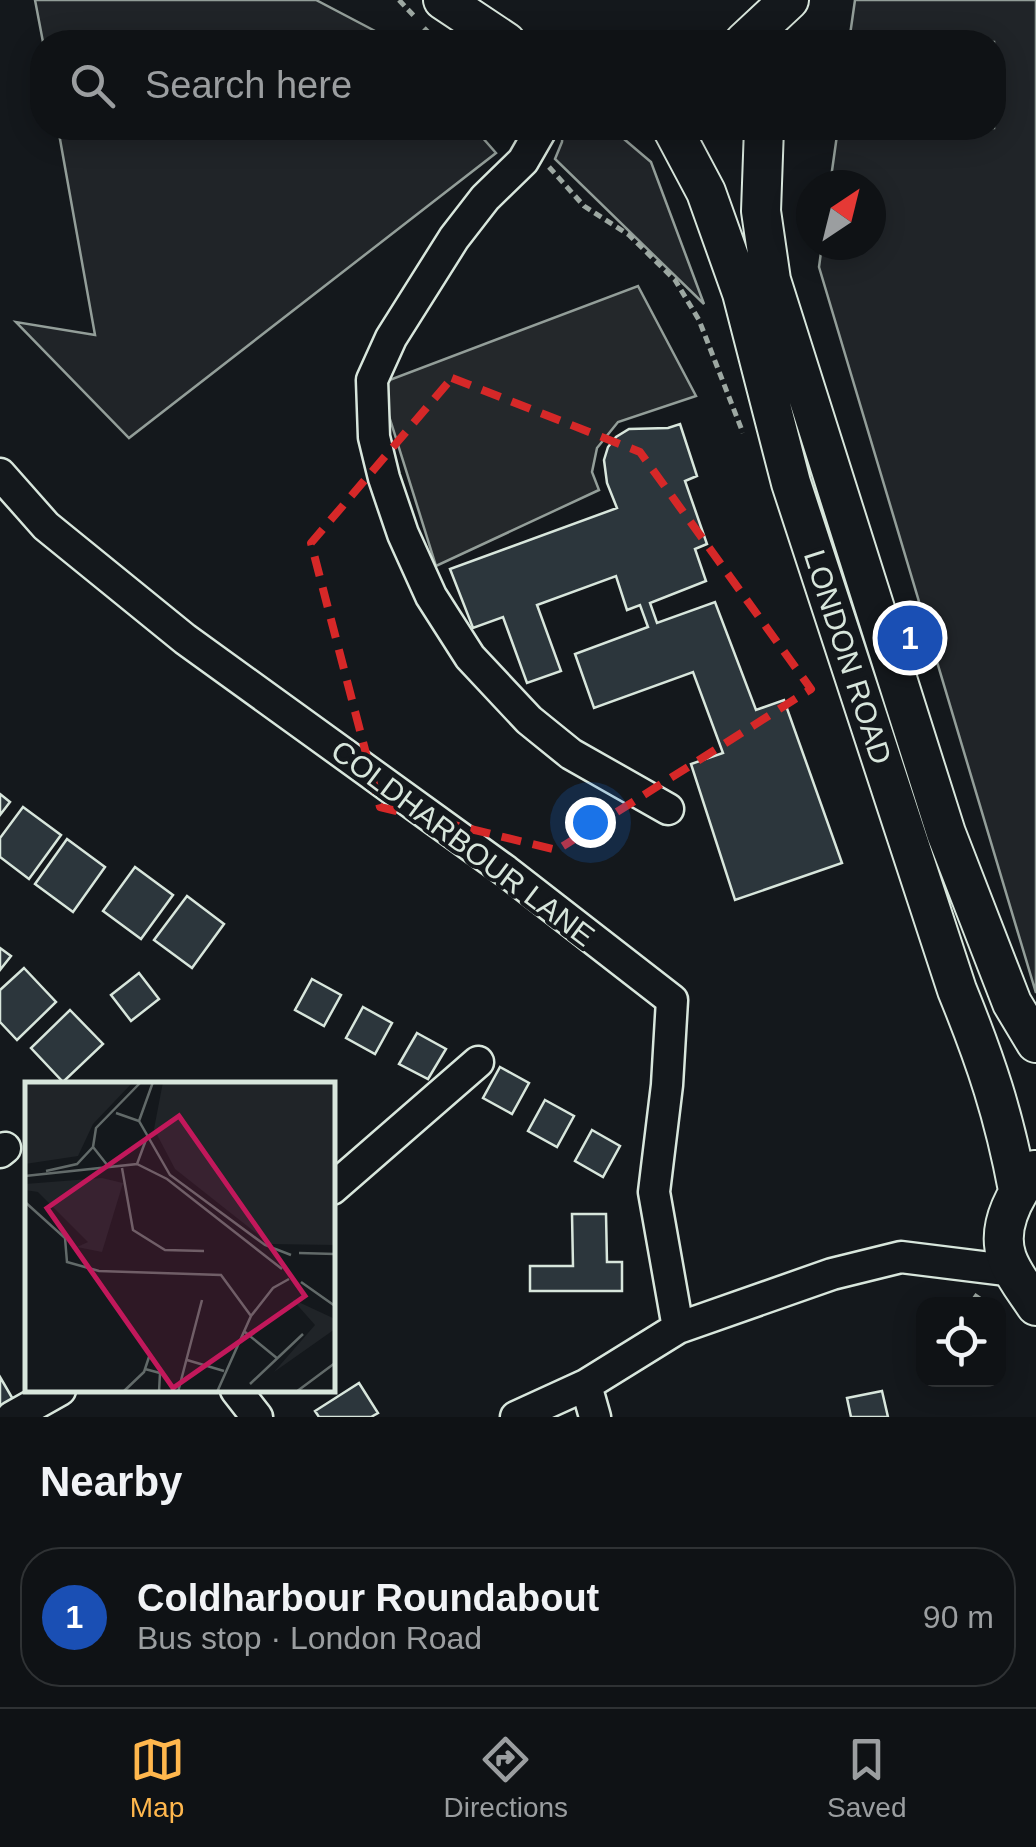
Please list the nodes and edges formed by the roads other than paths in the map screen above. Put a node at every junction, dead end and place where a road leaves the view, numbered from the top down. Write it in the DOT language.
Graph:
graph roads {
  1 [pos="443,0"];
  2 [pos="790,0"];
  3 [pos="490,25"];
  4 [pos="757,30"];
  5 [pos="784,30"];
  6 [pos="535,140"];
  7 [pos="678,140"];
  8 [pos="764,140"];
  9 [pos="0,474"];
  10 [pos="668,810"];
  11 [pos="1036,1043"];
  12 [pos="478,1062"];
  13 [pos="1027,1179"];
  14 [pos="335,1185"];
  15 [pos="1006,1226"];
  16 [pos="948,1261"];
  17 [pos="998,1269"];
  18 [pos="1036,1306"];
  19 [pos="678,1328"];
  20 [pos="586,1385"];
  21 [pos="56,1392"];
  22 [pos="238,1392"];
  23 [pos="12,1417"];
  24 [pos="258,1417"];
  25 [pos="516,1417"];
  26 [pos="595,1417"];
  1 -- 3 [label="main road"];
  2 -- 4 [label="main road"];
  2 -- 5 [label="main road"];
  6 -- 10 [label="street"];
  7 -- 13 [label="main road, LONDON ROAD"];
  8 -- 11 [label="main road, LONDON ROAD"];
  9 -- 19 [label="street, COLDHARBOUR LANE"];
  12 -- 14 [label="street"];
  13 -- 15 [label="main road"];
  15 -- 16 [label="street"];
  15 -- 17 [label="main road"];
  16 -- 17 [label="street"];
  16 -- 19 [label="street"];
  17 -- 18 [label="main road"];
  19 -- 20 [label="street"];
  20 -- 25 [label="street"];
  20 -- 26 [label="street"];
  21 -- 23 [label="street"];
  22 -- 24 [label="street"];
}
